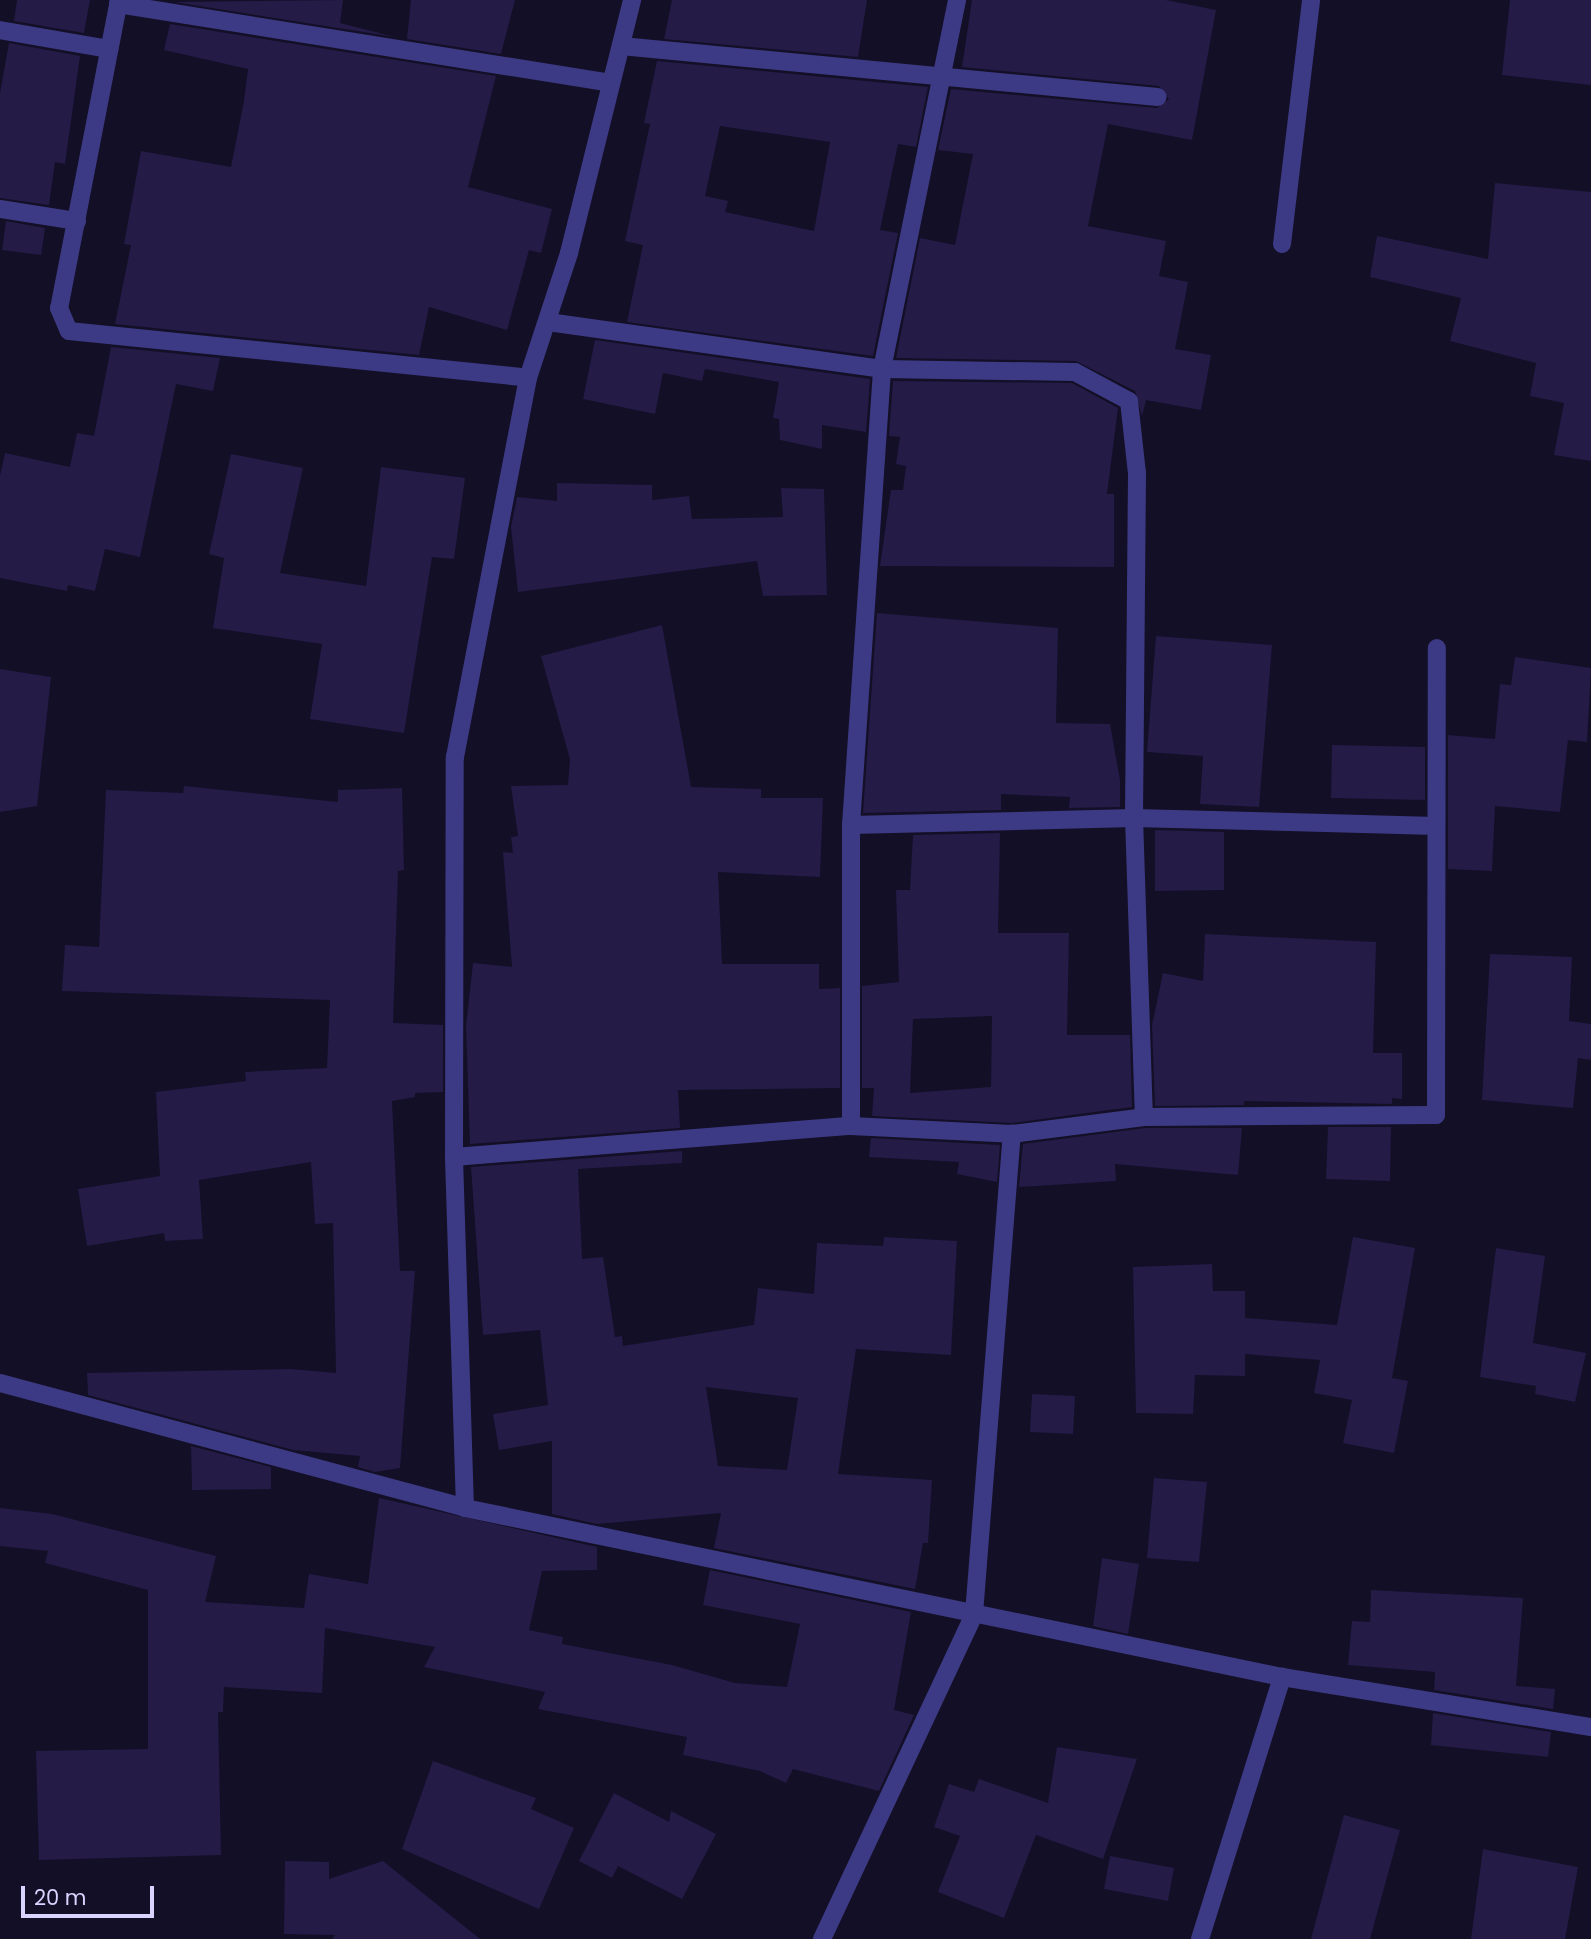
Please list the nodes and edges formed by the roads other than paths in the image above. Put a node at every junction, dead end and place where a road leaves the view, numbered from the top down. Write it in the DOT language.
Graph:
graph roads {
  1 [pos="632,0"];
  2 [pos="957,0"];
  3 [pos="1311,0"];
  4 [pos="118,2"];
  5 [pos="0,30"];
  6 [pos="621,46"];
  7 [pos="109,49"];
  8 [pos="941,76"];
  9 [pos="611,83"];
  10 [pos="1158,97"];
  11 [pos="0,209"];
  12 [pos="77,221"];
  13 [pos="1282,244"];
  14 [pos="548,322"];
  15 [pos="882,369"];
  16 [pos="528,378"];
  17 [pos="1437,648"];
  18 [pos="1134,818"];
  19 [pos="851,825"];
  20 [pos="1436,826"];
  21 [pos="1144,1117"];
  22 [pos="851,1126"];
  23 [pos="1012,1134"];
  24 [pos="454,1157"];
  25 [pos="0,1383"];
  26 [pos="465,1508"];
  27 [pos="974,1614"];
  28 [pos="1282,1677"];
  29 [pos="1591,1727"];
  30 [pos="822,1939"];
  31 [pos="1200,1939"];
  1 -- 6 [label="street"];
  2 -- 8 [label="street"];
  3 -- 13 [label="street"];
  4 -- 7 [label="street"];
  4 -- 9 [label="street"];
  5 -- 7 [label="street"];
  6 -- 8 [label="street"];
  6 -- 9 [label="street"];
  7 -- 12 [label="street"];
  8 -- 10 [label="street"];
  8 -- 15 [label="street"];
  9 -- 14 [label="street"];
  11 -- 12 [label="street"];
  12 -- 16 [label="street"];
  14 -- 15 [label="street"];
  14 -- 16 [label="street"];
  15 -- 18 [label="street"];
  15 -- 19 [label="street"];
  16 -- 24 [label="street"];
  17 -- 20 [label="street"];
  18 -- 19 [label="street"];
  18 -- 20 [label="street"];
  18 -- 21 [label="street"];
  19 -- 22 [label="street"];
  20 -- 21 [label="street"];
  21 -- 23 [label="street"];
  22 -- 23 [label="street"];
  22 -- 24 [label="street"];
  23 -- 27 [label="street"];
  24 -- 26 [label="street"];
  25 -- 26 [label="street"];
  26 -- 27 [label="street"];
  27 -- 28 [label="street"];
  27 -- 30 [label="street"];
  28 -- 29 [label="street"];
  28 -- 31 [label="street"];
}
